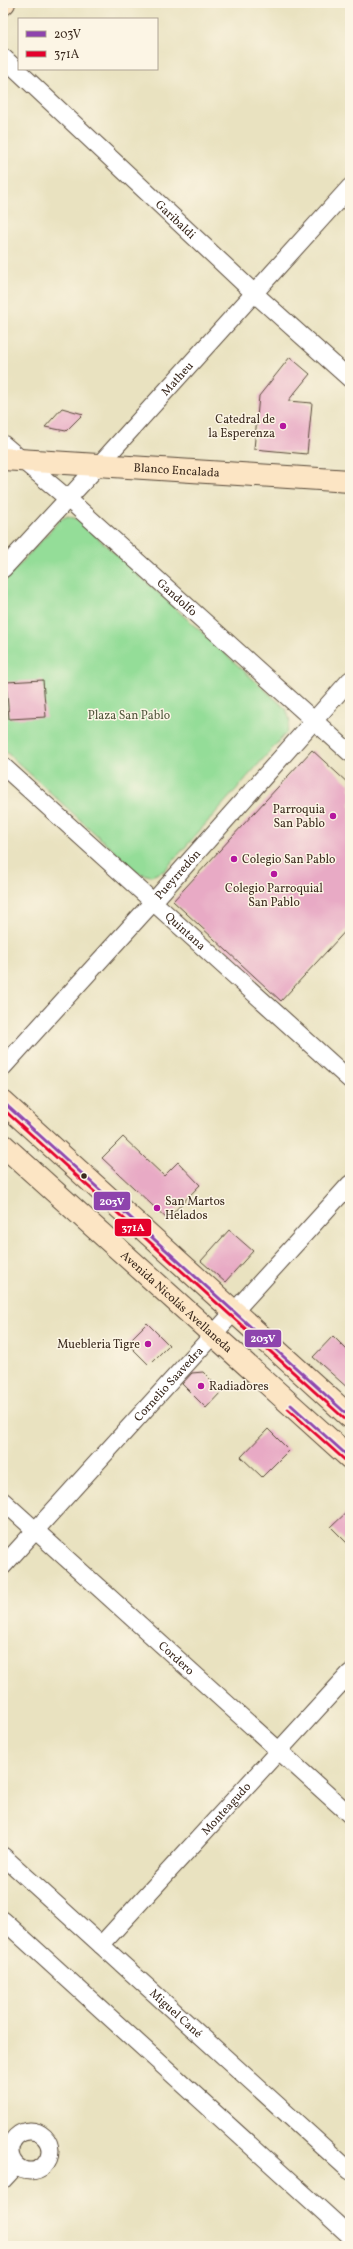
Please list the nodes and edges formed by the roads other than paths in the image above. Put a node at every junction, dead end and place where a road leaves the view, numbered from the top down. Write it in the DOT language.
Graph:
graph roads {
  1 [pos="3,57"];
  2 [pos="350,188"];
  3 [pos="254,293"];
  4 [pos="350,379"];
  5 [pos="3,444"];
  6 [pos="12,460"];
  7 [pos="100,465"];
  8 [pos="350,481"];
  9 [pos="67,498"];
  10 [pos="3,569"];
  11 [pos="350,680"];
  12 [pos="314,720"];
  13 [pos="350,753"];
  14 [pos="3,766"];
  15 [pos="153,902"];
  16 [pos="3,1067"];
  17 [pos="350,1080"];
  18 [pos="3,1102"];
  19 [pos="3,1145"];
  20 [pos="350,1184"];
  21 [pos="233,1312"];
  22 [pos="213,1334"];
  23 [pos="350,1417"];
  24 [pos="350,1458"];
  25 [pos="3,1501"];
  26 [pos="35,1530"];
  27 [pos="3,1566"];
  28 [pos="350,1673"];
  29 [pos="279,1751"];
  30 [pos="350,1815"];
  31 [pos="3,1856"];
  32 [pos="3,1920"];
  33 [pos="101,1945"];
  34 [pos="16,2166"];
  35 [pos="350,2171"];
  36 [pos="3,2180"];
  37 [pos="350,2236"];
  1 -- 3 [label="street, Garibaldi"];
  2 -- 3 [label="street, Matheu"];
  3 -- 4 [label="street, Garibaldi"];
  3 -- 7 [label="street, Matheu"];
  5 -- 6 [label="street, Gandolfo"];
  6 -- 7 [label="main road, Blanco Encalada"];
  6 -- 9 [label="street, Gandolfo"];
  7 -- 8 [label="main road, Blanco Encalada"];
  7 -- 9 [label="street, Matheu"];
  9 -- 10 [label="street, Matheu"];
  9 -- 12 [label="street, Gandolfo"];
  11 -- 12 [label="street, Pueyrredón"];
  12 -- 13 [label="street, Gandolfo"];
  12 -- 15 [label="street, Pueyrredón"];
  14 -- 15 [label="street, Quintana"];
  15 -- 16 [label="street, Pueyrredón"];
  15 -- 17 [label="street, Quintana"];
  18 -- 21 [label="main road"];
  19 -- 22 [label="main road, Avenida Nicolás Avellaneda"];
  20 -- 21 [label="street, Cornelio Saavedra"];
  21 -- 22 [label="street, Cornelio Saavedra"];
  21 -- 23 [label="main road"];
  22 -- 24 [label="main road, Avenida Nicolás Avellaneda"];
  22 -- 26 [label="street, Cornelio Saavedra"];
  25 -- 26 [label="street, Cordero"];
  26 -- 27 [label="street, Cornelio Saavedra"];
  26 -- 29 [label="street, Cordero"];
  28 -- 29 [label="street, Monteagudo"];
  29 -- 30 [label="street, Cordero"];
  29 -- 33 [label="street, Monteagudo"];
  31 -- 33 [label="street, Miguel Cané"];
  32 -- 37 [label="street"];
  33 -- 35 [label="street, Miguel Cané"];
  34 -- 36 [label="street"];
}
